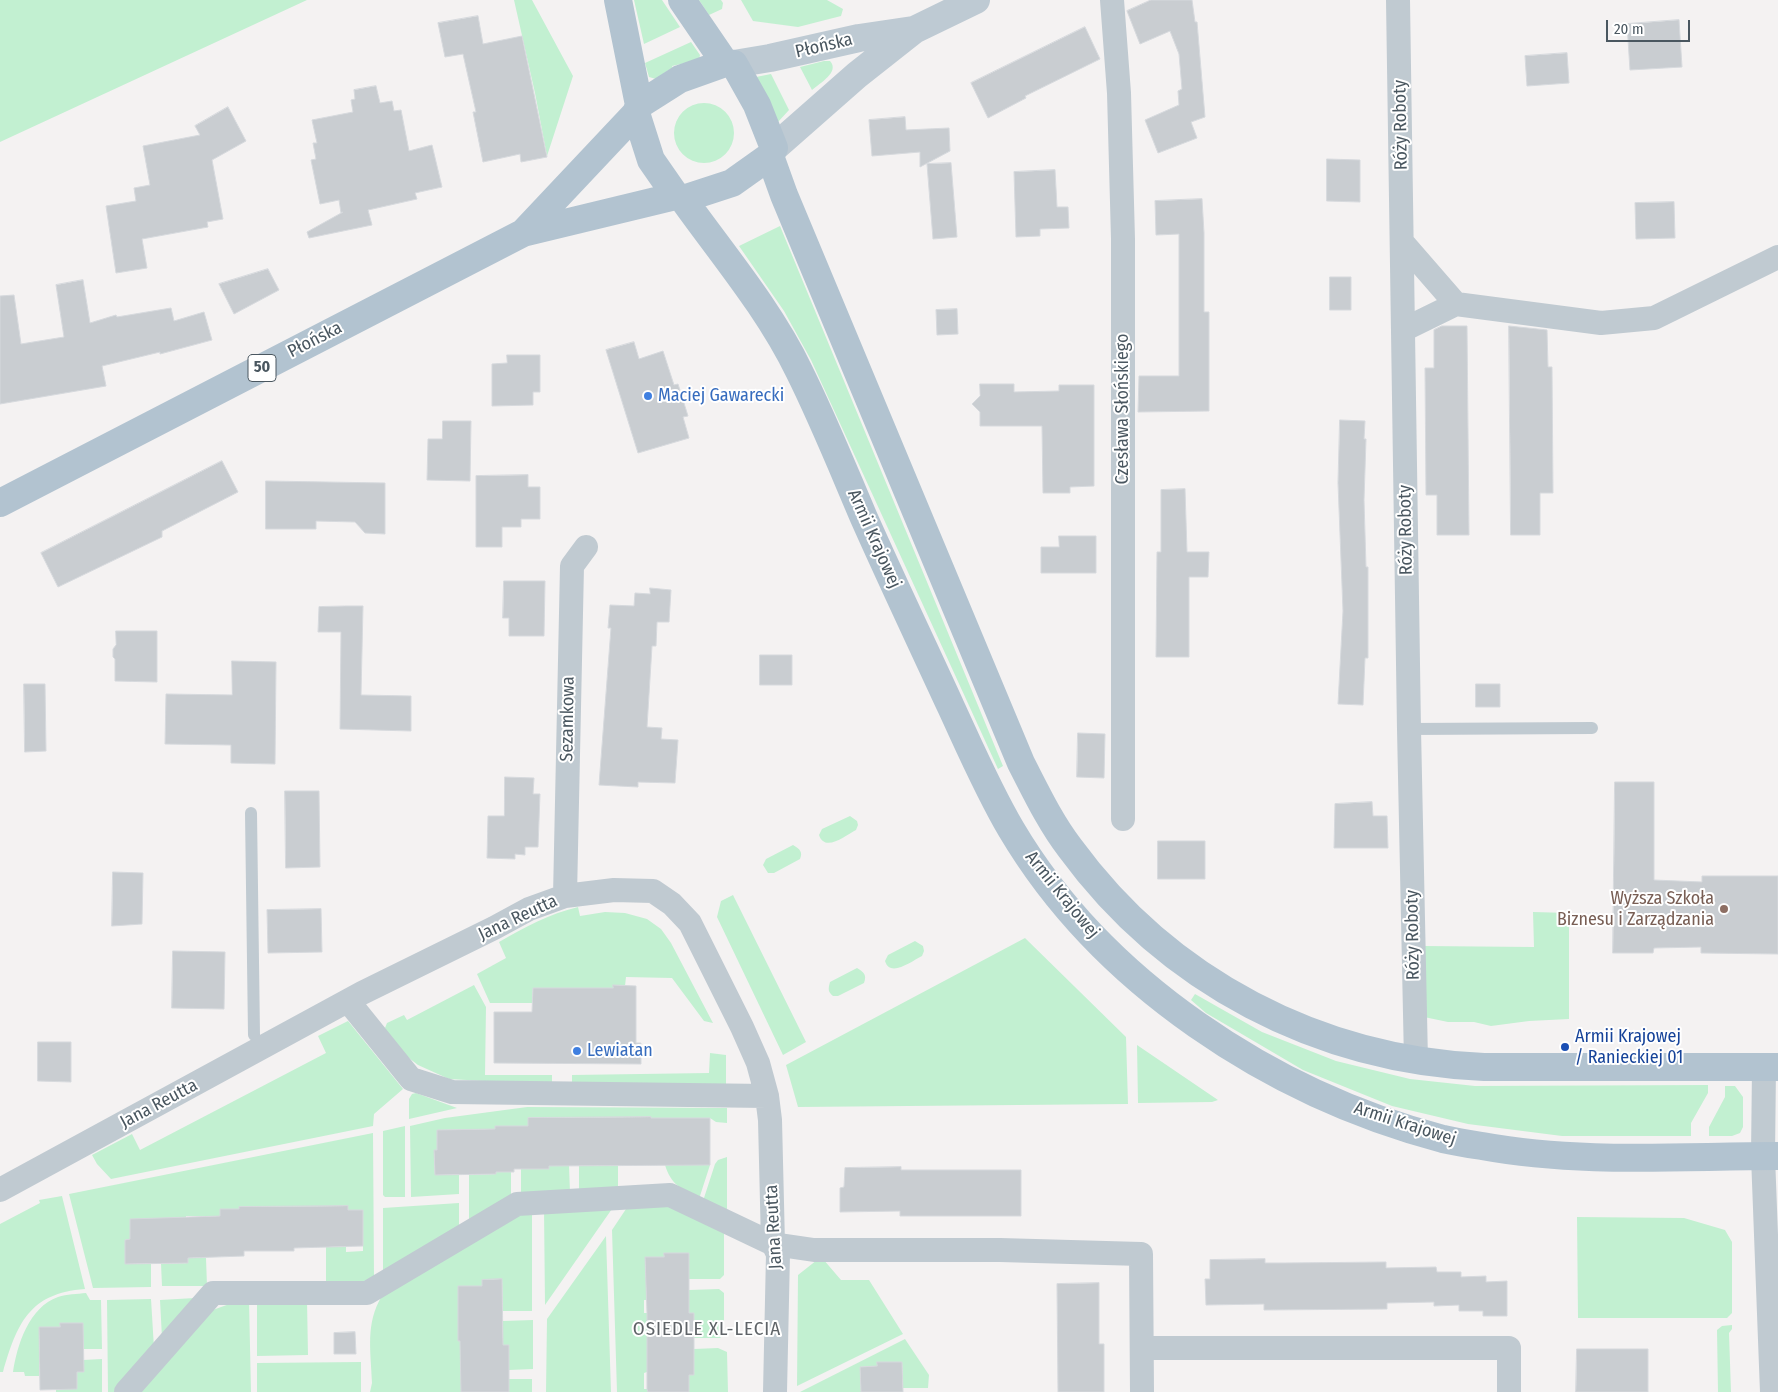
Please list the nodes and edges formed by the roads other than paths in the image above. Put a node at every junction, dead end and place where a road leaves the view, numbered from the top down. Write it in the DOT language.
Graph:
graph roads {
  1 [pos="618,0"];
  2 [pos="682,0"];
  3 [pos="976,0"];
  4 [pos="1112,0"];
  5 [pos="1398,0"];
  6 [pos="914,30"];
  7 [pos="730,63"];
  8 [pos="638,109"];
  9 [pos="772,152"];
  10 [pos="679,197"];
  11 [pos="523,233"];
  12 [pos="1402,243"];
  13 [pos="1778,256"];
  14 [pos="1456,304"];
  15 [pos="1404,330"];
  16 [pos="0,503"];
  17 [pos="586,547"];
  18 [pos="1592,728"];
  19 [pos="1409,729"];
  20 [pos="251,813"];
  21 [pos="1123,819"];
  22 [pos="565,896"];
  23 [pos="348,1001"];
  24 [pos="254,1035"];
  25 [pos="1416,1061"];
  26 [pos="1771,1067"];
  27 [pos="767,1096"];
  28 [pos="1771,1156"];
  29 [pos="0,1190"];
  30 [pos="773,1244"];
  31 [pos="1142,1348"];
  32 [pos="126,1392"];
  33 [pos="775,1392"];
  34 [pos="1142,1392"];
  35 [pos="1509,1392"];
  36 [pos="1772,1392"];
  1 -- 8 [label="main road"];
  2 -- 7 [label="main road"];
  3 -- 6 [label="street, Płońska"];
  4 -- 21 [label="street, Czesława Słońskiego"];
  5 -- 12 [label="street, Róży Roboty"];
  6 -- 7 [label="street, Płońska"];
  6 -- 9 [label="street, Płońska"];
  7 -- 8 [label="main road"];
  7 -- 9 [label="main road"];
  8 -- 10 [label="main road"];
  8 -- 11 [label="main road, Płońska / 50"];
  9 -- 10 [label="main road"];
  9 -- 25 [label="main road, Armii Krajowej"];
  10 -- 11 [label="main road, Płońska / 50"];
  10 -- 28 [label="main road, Armii Krajowej"];
  11 -- 16 [label="main road, Płońska / 50"];
  12 -- 14 [label="street"];
  12 -- 15 [label="street, Róży Roboty"];
  13 -- 14 [label="street"];
  14 -- 15 [label="street"];
  15 -- 19 [label="street, Róży Roboty"];
  17 -- 22 [label="street, Sezamkowa"];
  18 -- 19 [label="lane"];
  19 -- 25 [label="street, Róży Roboty"];
  20 -- 24 [label="lane"];
  22 -- 23 [label="street, Jana Reutta"];
  22 -- 27 [label="street, Jana Reutta"];
  23 -- 27 [label="street"];
  23 -- 29 [label="street, Jana Reutta"];
  25 -- 26 [label="main road, Armii Krajowej"];
  26 -- 28 [label="street"];
  27 -- 30 [label="street, Jana Reutta"];
  28 -- 36 [label="street"];
  30 -- 31 [label="street"];
  30 -- 32 [label="street"];
  30 -- 33 [label="street, Jana Reutta"];
  31 -- 34 [label="street"];
  31 -- 35 [label="street"];
}
